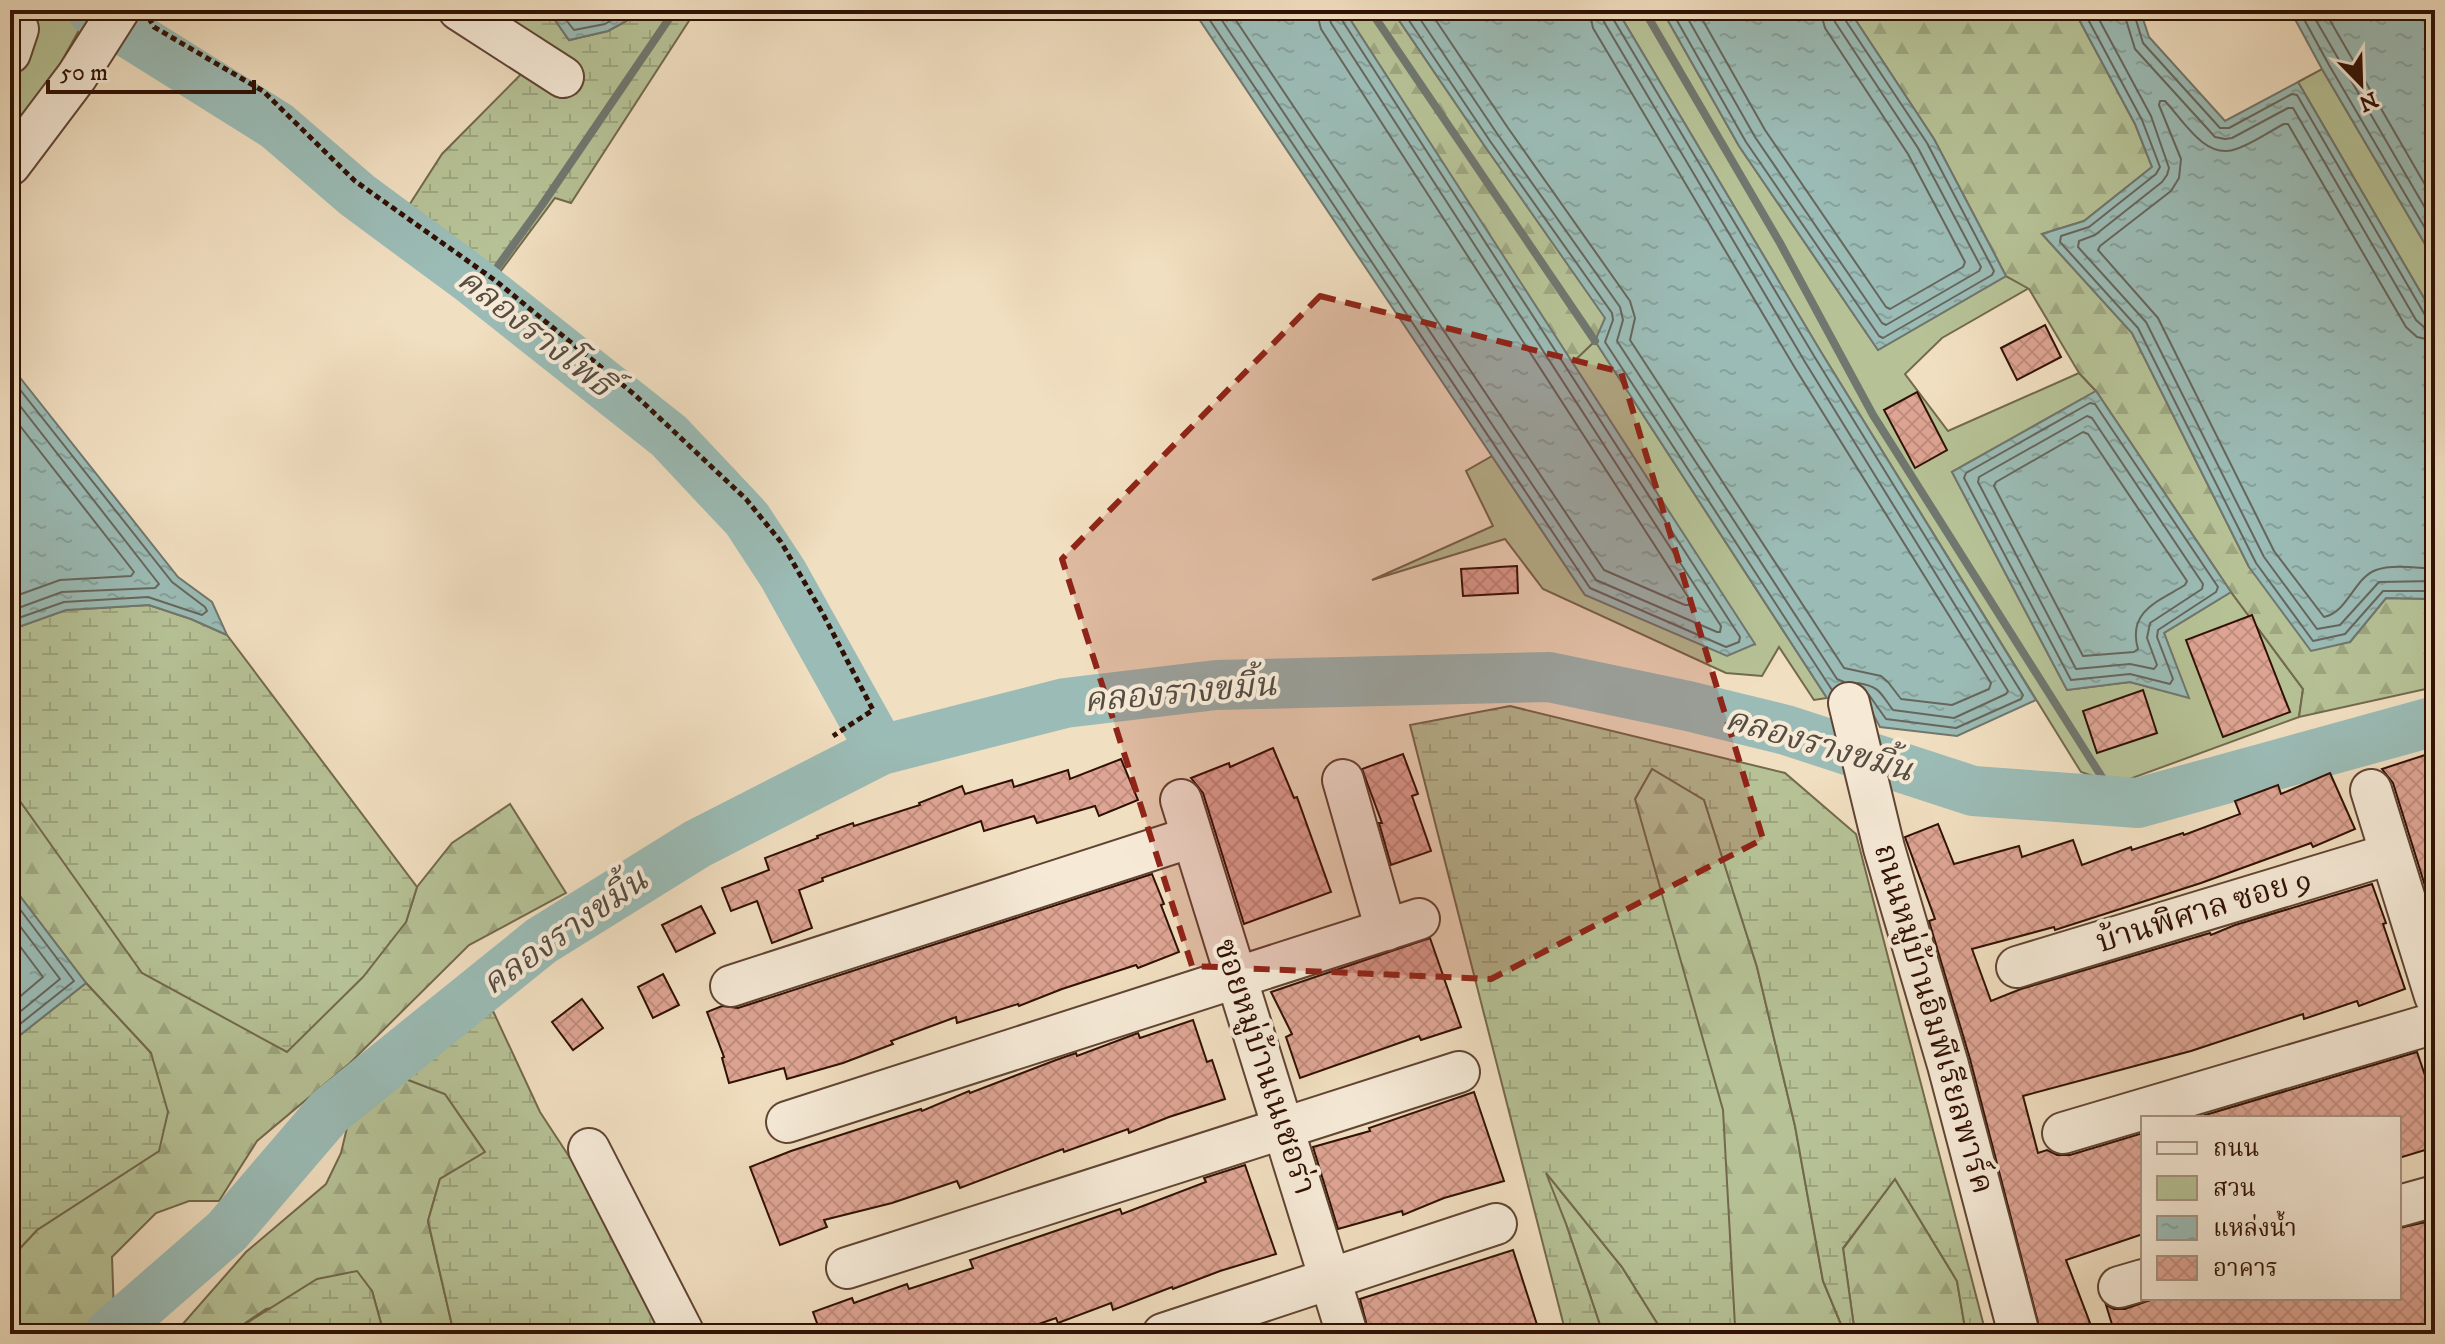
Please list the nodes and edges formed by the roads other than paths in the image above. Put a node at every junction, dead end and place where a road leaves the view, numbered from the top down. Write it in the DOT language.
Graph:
graph roads {
  1 [pos="119,10"];
  2 [pos="459,10"];
  3 [pos="563,77"];
  4 [pos="10,165"];
  5 [pos="1849,703"];
  6 [pos="1343,780"];
  7 [pos="2371,790"];
  8 [pos="2390,854"];
  9 [pos="2017,967"];
  10 [pos="1235,978"];
  11 [pos="731,986"];
  12 [pos="2435,996"];
  13 [pos="2435,1023"];
  14 [pos="1459,1072"];
  15 [pos="787,1122"];
  16 [pos="1284,1127"];
  17 [pos="2063,1133"];
  18 [pos="589,1149"];
  19 [pos="2435,1196"];
  20 [pos="2401,1205"];
  21 [pos="1496,1224"];
  22 [pos="847,1268"];
  23 [pos="1330,1278"];
  24 [pos="684,1334"];
  25 [pos="1163,1334"];
  26 [pos="1347,1334"];
  27 [pos="2019,1334"];
  1 -- 4 [label="street"];
  2 -- 3 [label="street"];
  5 -- 27 [label="street, ถนนหมู่บ้านอิมพีเรียลพาร์ค"];
  6 -- 10 [label="street"];
  7 -- 8 [label="street"];
  8 -- 9 [label="street, บ้านพิศาล ซอย 9"];
  8 -- 12 [label="street"];
  10 -- 11 [label="street, ซอยหมู่บ้านเนเชอร่า"];
  10 -- 15 [label="street"];
  10 -- 16 [label="street, ซอยหมู่บ้านเนเชอร่า"];
  13 -- 17 [label="street"];
  14 -- 16 [label="street"];
  16 -- 22 [label="street"];
  16 -- 23 [label="street, ซอยหมู่บ้านเนเชอร่า"];
  18 -- 24 [label="street"];
  19 -- 20 [label="street"];
  21 -- 23 [label="street"];
  23 -- 25 [label="street"];
  23 -- 26 [label="street, ซอยหมู่บ้านเนเชอร่า"];
}
